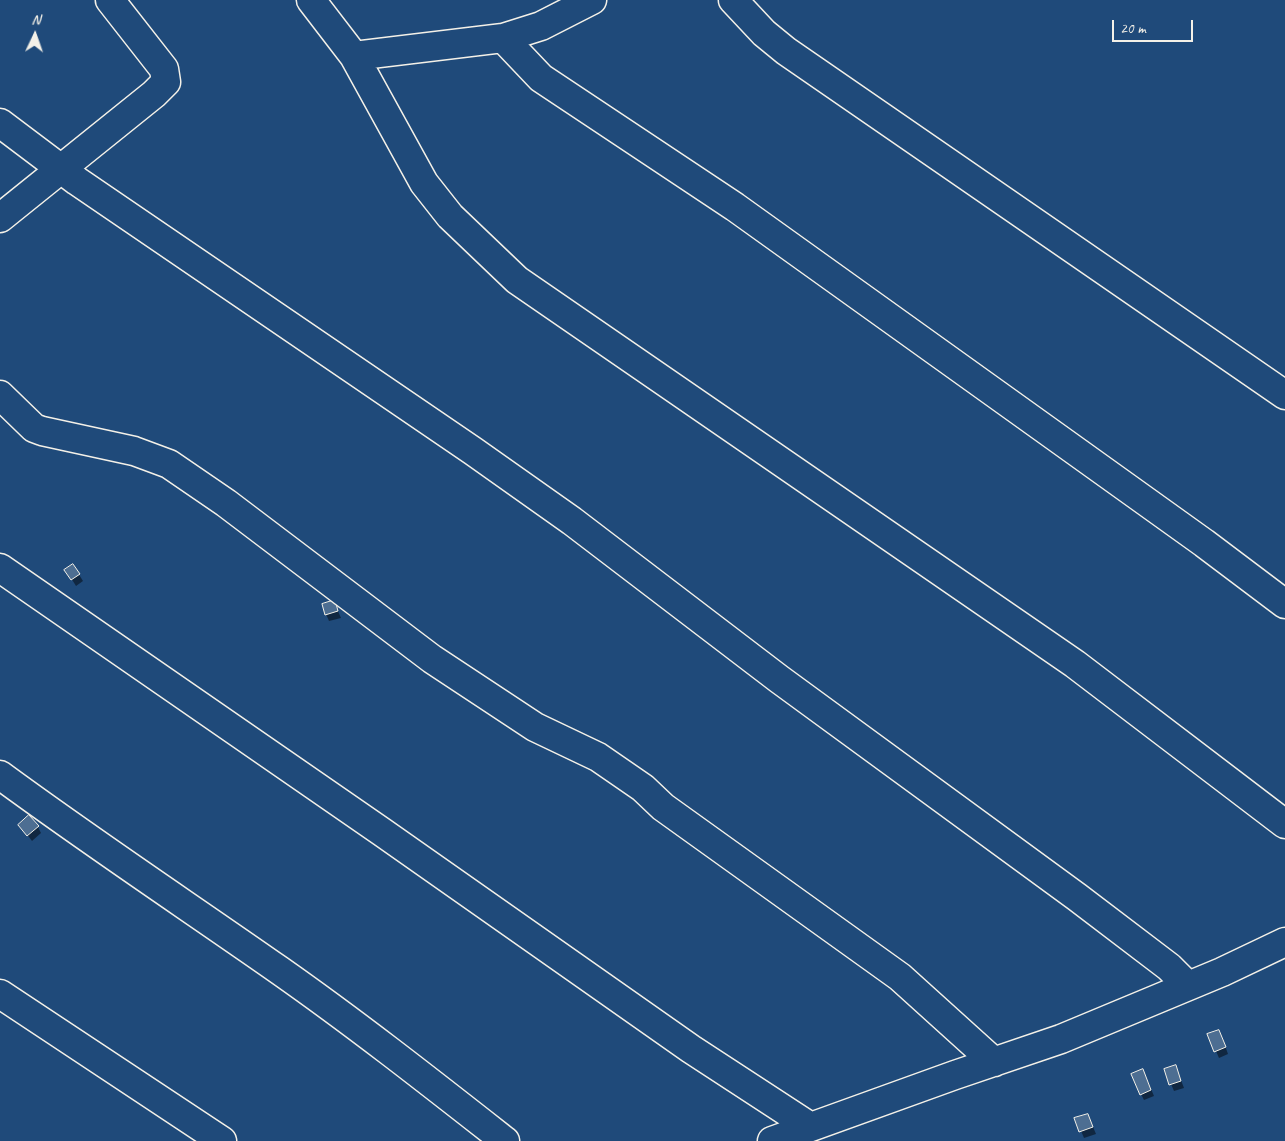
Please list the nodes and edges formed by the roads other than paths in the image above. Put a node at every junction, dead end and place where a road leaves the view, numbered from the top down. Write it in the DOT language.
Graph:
graph roads {
  1 [pos="110,0"];
  2 [pos="311,0"];
  3 [pos="592,0"];
  4 [pos="733,0"];
  5 [pos="503,38"];
  6 [pos="354,56"];
  7 [pos="0,123"];
  8 [pos="60,168"];
  9 [pos="0,218"];
  10 [pos="0,395"];
  11 [pos="1285,395"];
  12 [pos="0,568"];
  13 [pos="1285,604"];
  14 [pos="0,775"];
  15 [pos="1285,824"];
  16 [pos="1285,942"];
  17 [pos="1187,986"];
  18 [pos="0,994"];
  19 [pos="994,1062"];
  20 [pos="809,1126"];
  21 [pos="222,1141"];
  22 [pos="505,1141"];
  23 [pos="772,1141"];
  1 -- 8 [label="street"];
  2 -- 6 [label="street"];
  3 -- 5 [label="street"];
  4 -- 11 [label="street"];
  5 -- 6 [label="street"];
  5 -- 13 [label="street"];
  6 -- 15 [label="street"];
  7 -- 8 [label="street"];
  8 -- 9 [label="street"];
  8 -- 17 [label="street"];
  10 -- 19 [label="street"];
  12 -- 20 [label="street"];
  14 -- 22 [label="street"];
  16 -- 17 [label="street"];
  17 -- 19 [label="street"];
  18 -- 21 [label="street"];
  19 -- 20 [label="street"];
  20 -- 23 [label="street"];
}
